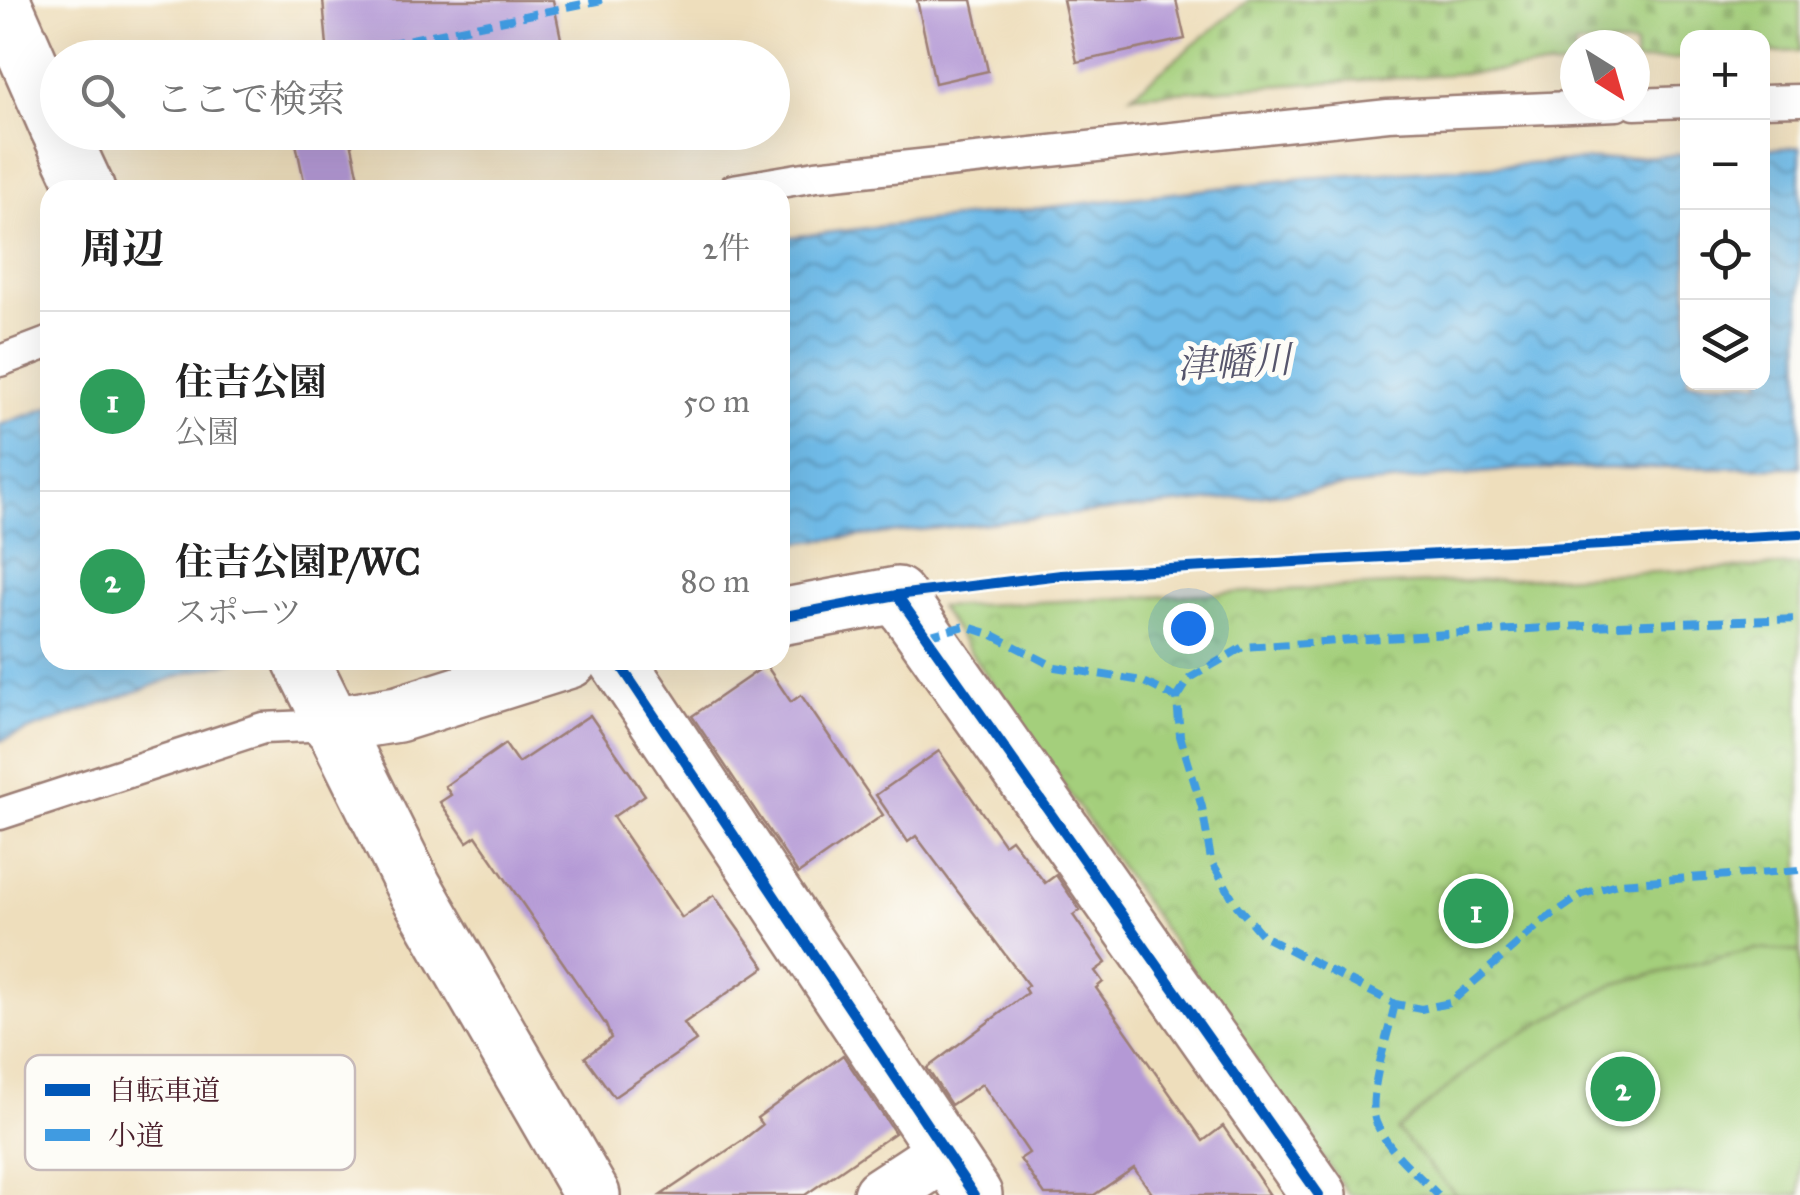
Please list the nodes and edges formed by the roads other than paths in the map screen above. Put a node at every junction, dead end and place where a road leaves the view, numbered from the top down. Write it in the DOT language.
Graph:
graph roads {
  1 [pos="2,0"];
  2 [pos="40,87"];
  3 [pos="1800,100"];
  4 [pos="1770,101"];
  5 [pos="1680,102"];
  6 [pos="1650,103"];
  7 [pos="1560,107"];
  8 [pos="68,150"];
  9 [pos="82,180"];
  10 [pos="790,180"];
  11 [pos="40,346"];
  12 [pos="0,362"];
  13 [pos="790,615"];
  14 [pos="538,670"];
  15 [pos="624,670"];
  16 [pos="316,693"];
  17 [pos="0,814"];
  18 [pos="959,1174"];
  19 [pos="592,1195"];
  20 [pos="881,1195"];
  21 [pos="1318,1195"];
  1 -- 2 [label="street"];
  3 -- 4 [label="lane"];
  5 -- 6 [label="lane"];
  7 -- 10 [label="lane"];
  8 -- 9 [label="street"];
  11 -- 12 [label="lane"];
  13 -- 21 [label="street"];
  14 -- 16 [label="street"];
  15 -- 18 [label="street"];
  16 -- 17 [label="lane"];
  16 -- 19 [label="street"];
  18 -- 20 [label="street"];
}
